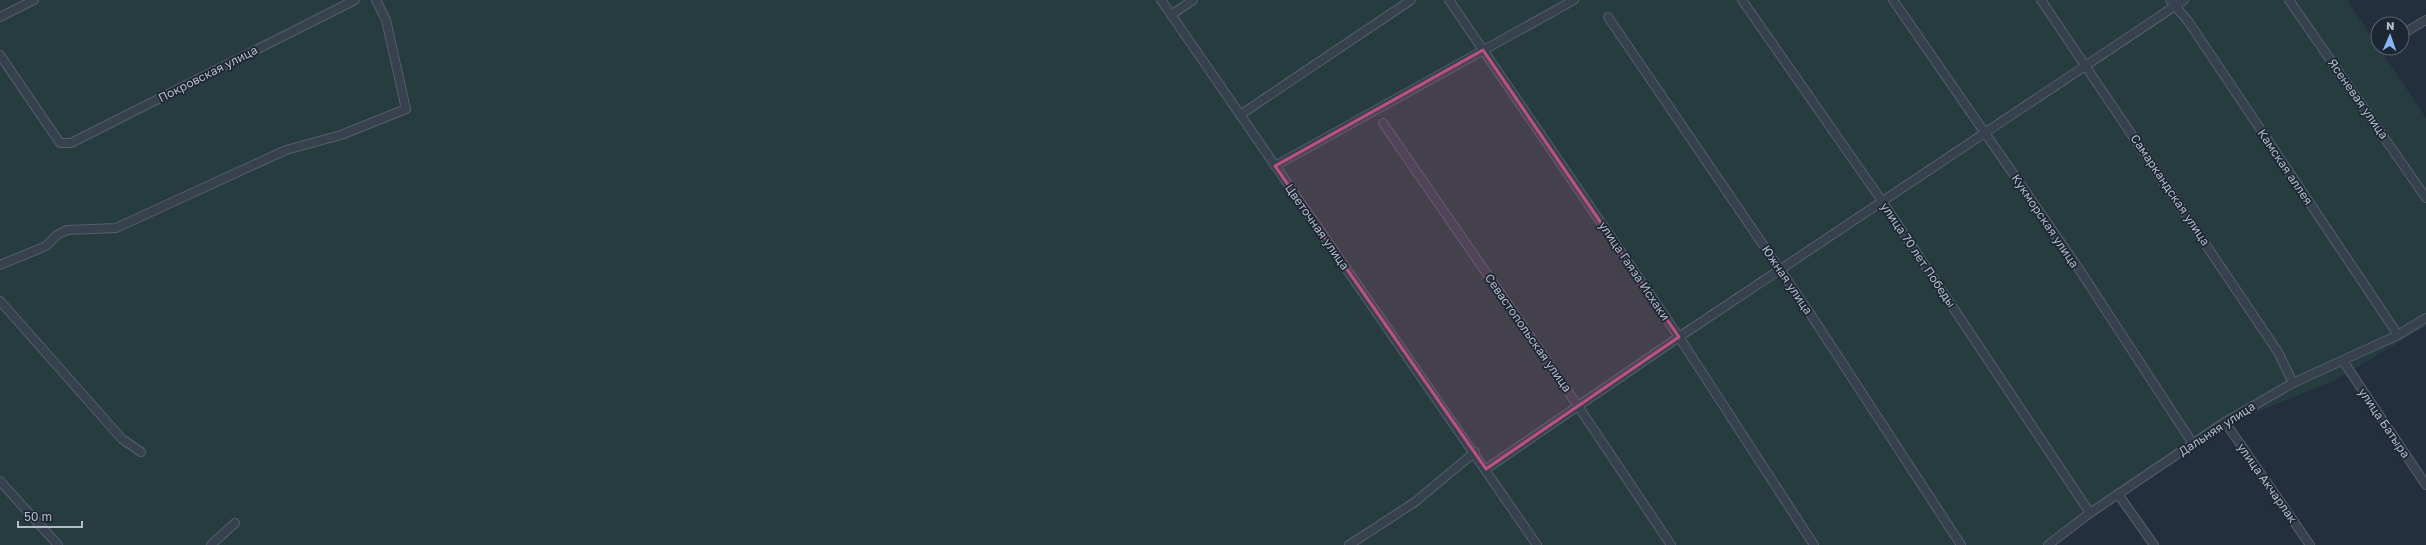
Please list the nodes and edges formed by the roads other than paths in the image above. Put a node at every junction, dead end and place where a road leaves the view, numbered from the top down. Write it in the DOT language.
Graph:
graph roads {
  1 [pos="34,0"];
  2 [pos="356,0"];
  3 [pos="376,0"];
  4 [pos="1161,0"];
  5 [pos="1194,0"];
  6 [pos="1411,0"];
  7 [pos="1449,0"];
  8 [pos="1574,0"];
  9 [pos="1742,0"];
  10 [pos="1893,0"];
  11 [pos="2041,0"];
  12 [pos="2184,0"];
  13 [pos="2289,0"];
  14 [pos="2172,3"];
  15 [pos="1171,15"];
  16 [pos="0,17"];
  17 [pos="1608,17"];
  18 [pos="2426,20"];
  19 [pos="2410,29"];
  20 [pos="1482,50"];
  21 [pos="0,55"];
  22 [pos="2086,66"];
  23 [pos="1240,115"];
  24 [pos="1383,123"];
  25 [pos="1985,132"];
  26 [pos="1275,166"];
  27 [pos="2426,198"];
  28 [pos="1882,201"];
  29 [pos="0,265"];
  30 [pos="1780,270"];
  31 [pos="0,301"];
  32 [pos="2426,318"];
  33 [pos="2398,335"];
  34 [pos="1679,337"];
  35 [pos="2342,361"];
  36 [pos="2293,383"];
  37 [pos="1578,406"];
  38 [pos="2225,422"];
  39 [pos="2193,444"];
  40 [pos="141,452"];
  41 [pos="1475,452"];
  42 [pos="1486,469"];
  43 [pos="0,481"];
  44 [pos="2426,485"];
  45 [pos="2118,494"];
  46 [pos="2090,513"];
  47 [pos="235,523"];
  48 [pos="58,545"];
  49 [pos="211,545"];
  50 [pos="1349,545"];
  51 [pos="1537,545"];
  52 [pos="1671,545"];
  53 [pos="1814,545"];
  54 [pos="1961,545"];
  55 [pos="2048,545"];
  56 [pos="2154,545"];
  57 [pos="2310,545"];
  1 -- 16 [label="street"];
  2 -- 21 [label="street, Покровская улица"];
  3 -- 29 [label="street"];
  4 -- 15 [label="street, Цветочная улица"];
  5 -- 15 [label="street"];
  6 -- 23 [label="street"];
  7 -- 20 [label="street, улица Гаяза Исхаки"];
  8 -- 20 [label="street"];
  9 -- 28 [label="street, улица 70 лет Победы"];
  10 -- 25 [label="street, Кукморская улица"];
  11 -- 22 [label="street, Самаркандская улица"];
  12 -- 14 [label="street"];
  13 -- 27 [label="street, Ясеневая улица"];
  14 -- 22 [label="street"];
  14 -- 33 [label="street, Камская аллея"];
  15 -- 23 [label="street, Цветочная улица"];
  17 -- 30 [label="street, Южная улица"];
  18 -- 19 [label="street"];
  20 -- 26 [label="street"];
  20 -- 34 [label="street, улица Гаяза Исхаки"];
  22 -- 25 [label="street"];
  22 -- 36 [label="street, Самаркандская улица"];
  23 -- 26 [label="street, Цветочная улица"];
  24 -- 37 [label="street, Севастопольская улица"];
  25 -- 28 [label="street"];
  25 -- 39 [label="street, Кукморская улица"];
  26 -- 41 [label="street, Цветочная улица"];
  28 -- 30 [label="street"];
  28 -- 46 [label="street, улица 70 лет Победы"];
  30 -- 34 [label="street"];
  30 -- 54 [label="street, Южная улица"];
  31 -- 40 [label="street"];
  32 -- 33 [label="street, Дальняя улица"];
  33 -- 35 [label="street, Дальняя улица"];
  34 -- 37 [label="street"];
  34 -- 53 [label="street, улица Гаяза Исхаки"];
  35 -- 36 [label="street, Дальняя улица"];
  35 -- 44 [label="street, улица Батыра"];
  36 -- 38 [label="street, Дальняя улица"];
  37 -- 42 [label="street"];
  37 -- 52 [label="street, Севастопольская улица"];
  38 -- 39 [label="street, Дальняя улица"];
  38 -- 57 [label="street, улица Акчарлак"];
  39 -- 45 [label="street, Дальняя улица"];
  41 -- 42 [label="street, Цветочная улица"];
  41 -- 50 [label="street"];
  42 -- 51 [label="street, Цветочная улица"];
  43 -- 48 [label="street"];
  45 -- 46 [label="street, Дальняя улица"];
  45 -- 56 [label="street"];
  46 -- 55 [label="street, Дальняя улица"];
  47 -- 49 [label="street"];
}
